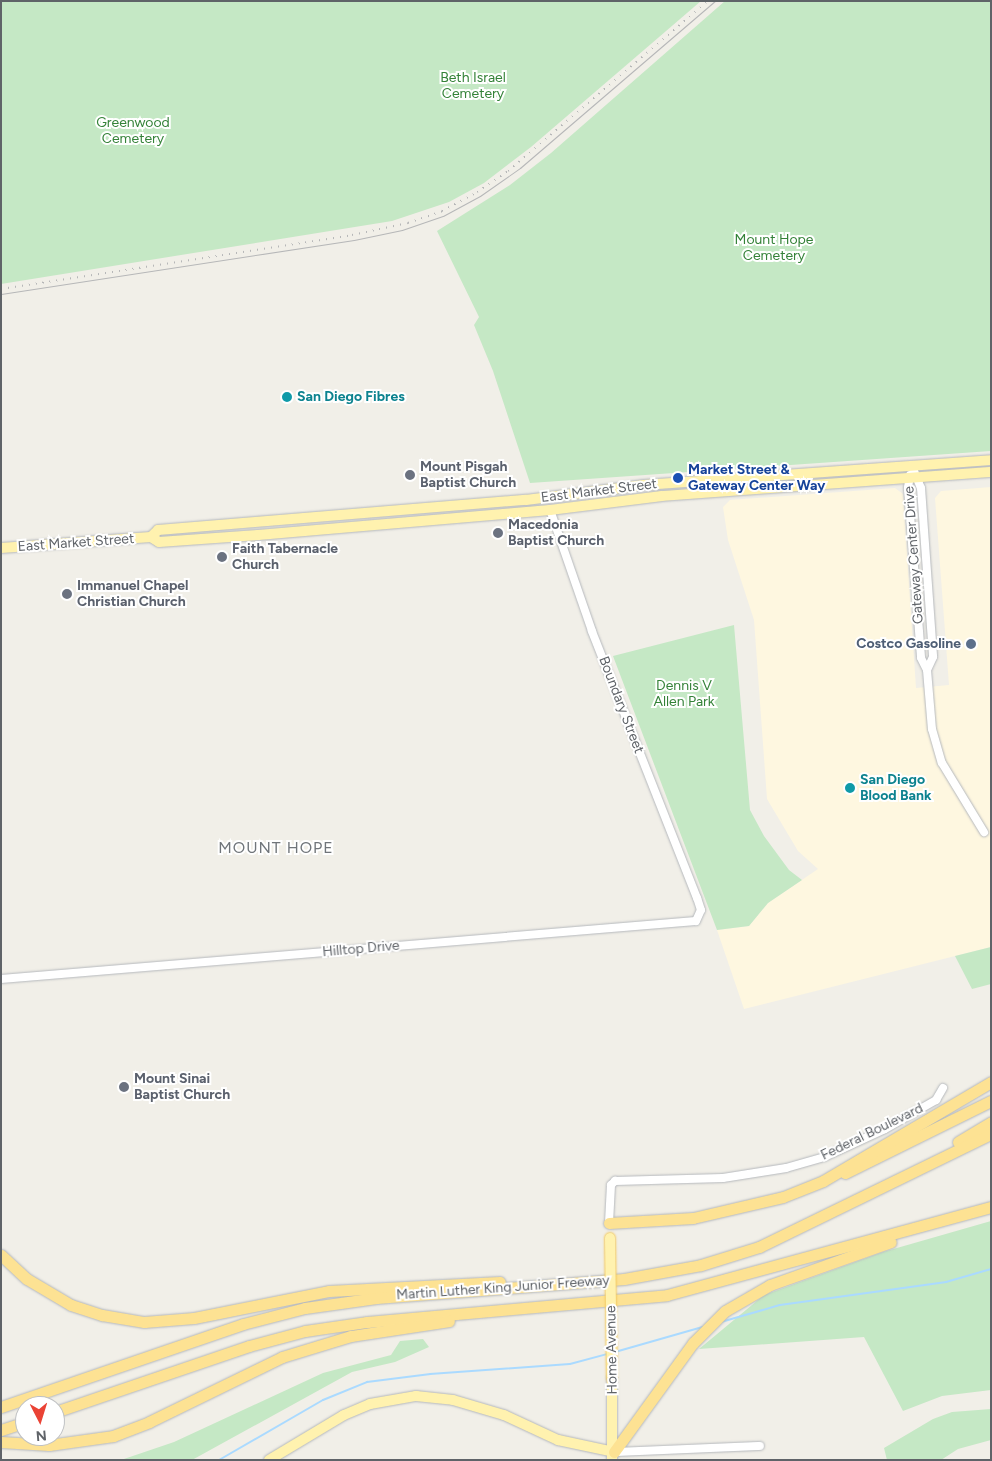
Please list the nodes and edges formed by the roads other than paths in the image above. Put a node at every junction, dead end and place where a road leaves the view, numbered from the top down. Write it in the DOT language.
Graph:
graph roads {
  1 [pos="991,460"];
  2 [pos="912,466"];
  3 [pos="991,472"];
  4 [pos="913,478"];
  5 [pos="644,485"];
  6 [pos="550,510"];
  7 [pos="151,537"];
  8 [pos="1,548"];
  9 [pos="927,670"];
  10 [pos="984,832"];
  11 [pos="697,898"];
  12 [pos="1,979"];
  13 [pos="991,1082"];
  14 [pos="943,1088"];
  15 [pos="991,1101"];
  16 [pos="991,1122"];
  17 [pos="991,1134"];
  18 [pos="900,1178"];
  19 [pos="823,1180"];
  20 [pos="615,1181"];
  21 [pos="987,1208"];
  22 [pos="609,1223"];
  23 [pos="1,1255"];
  24 [pos="584,1282"];
  25 [pos="471,1315"];
  26 [pos="3,1406"];
  27 [pos="65,1409"];
  28 [pos="1,1442"];
  29 [pos="760,1446"];
  30 [pos="613,1456"];
  31 [pos="269,1460"];
  1 -- 2 [label="main road, East Market Street"];
  2 -- 4 [label="street, Gateway Center Drive"];
  2 -- 5 [label="main road, East Market Street"];
  3 -- 4 [label="main road, East Market Street"];
  4 -- 6 [label="main road, East Market Street"];
  4 -- 9 [label="street, Gateway Center Drive"];
  4 -- 9 [label="street, Gateway Center Drive"];
  5 -- 6 [label="main road"];
  5 -- 7 [label="main road, East Market Street"];
  6 -- 7 [label="main road, East Market Street"];
  6 -- 11 [label="street, Boundary Street"];
  7 -- 8 [label="main road, East Market Street"];
  9 -- 10 [label="street, Gateway Center Drive"];
  11 -- 12 [label="street, Hilltop Drive"];
  13 -- 19 [label="highway"];
  14 -- 20 [label="street, Federal Boulevard"];
  15 -- 19 [label="highway"];
  16 -- 18 [label="highway"];
  17 -- 18 [label="highway, Martin Luther King Junior Freeway"];
  18 -- 24 [label="highway, Martin Luther King Junior Freeway"];
  19 -- 22 [label="highway"];
  20 -- 22 [label="street, Home Avenue"];
  21 -- 25 [label="highway, Martin Luther King Junior Freeway"];
  21 -- 30 [label="highway"];
  22 -- 30 [label="main road, Home Avenue, bridge"];
  23 -- 24 [label="highway"];
  24 -- 26 [label="highway, Martin Luther King Junior Freeway"];
  25 -- 27 [label="highway, Martin Luther King Junior Freeway"];
  25 -- 28 [label="highway"];
  29 -- 30 [label="street"];
  30 -- 31 [label="main road"];
}
